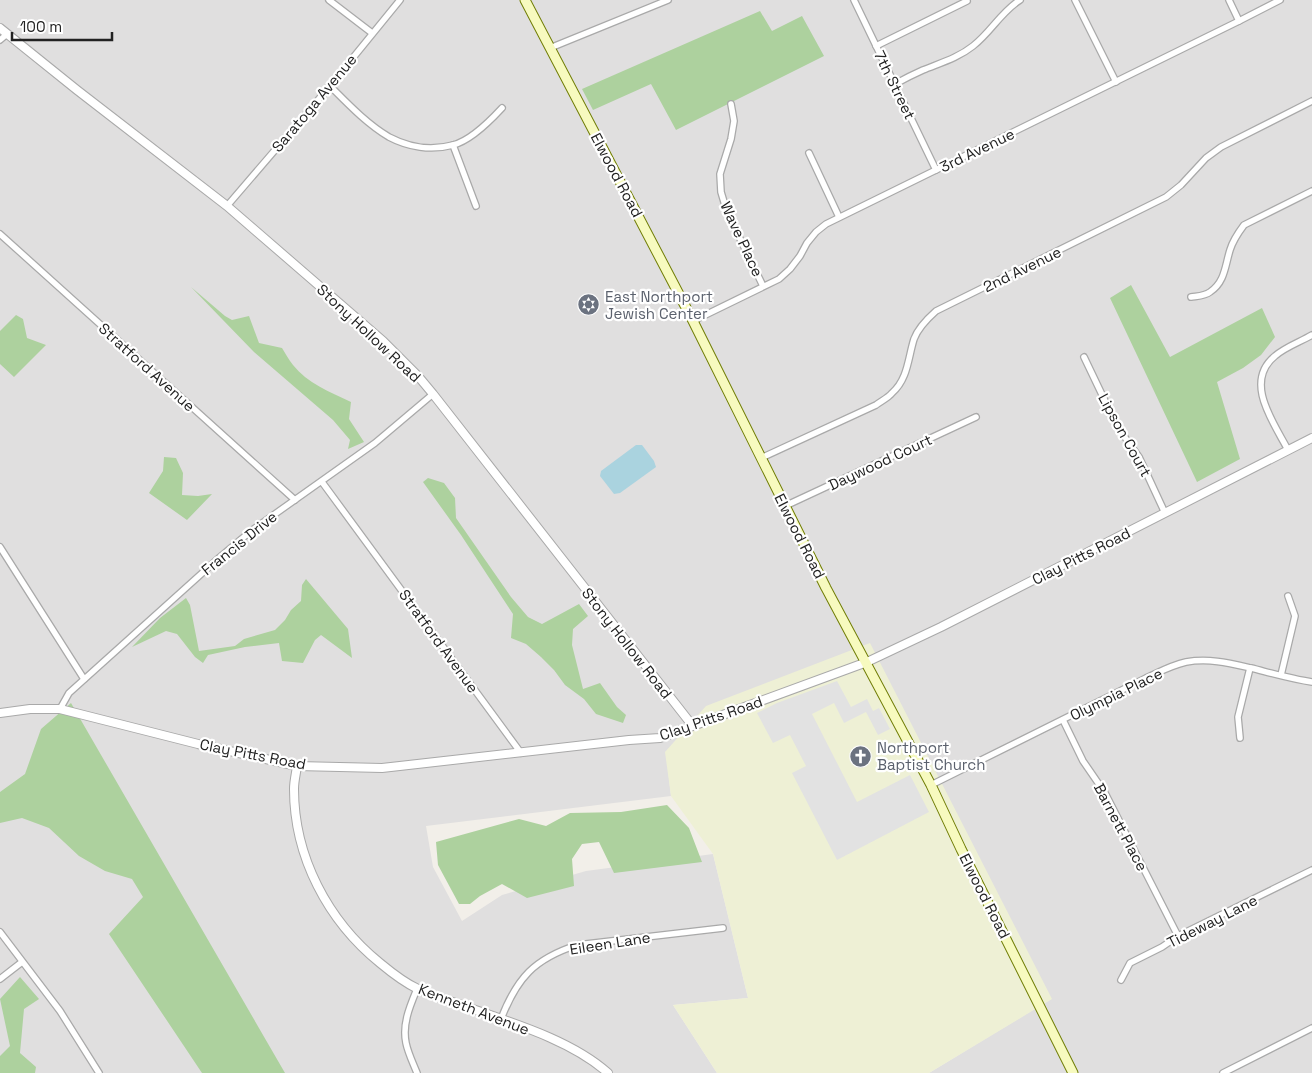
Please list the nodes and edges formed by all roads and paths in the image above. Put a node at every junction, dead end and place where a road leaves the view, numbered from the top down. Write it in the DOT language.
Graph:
graph roads {
  1 [pos="329,0"];
  2 [pos="400,0"];
  3 [pos="525,0"];
  4 [pos="668,0"];
  5 [pos="854,0"];
  6 [pos="1020,0"];
  7 [pos="1076,0"];
  8 [pos="1229,0"];
  9 [pos="1280,0"];
  10 [pos="967,2"];
  11 [pos="1239,22"];
  12 [pos="0,28"];
  13 [pos="372,33"];
  14 [pos="7,34"];
  15 [pos="0,40"];
  16 [pos="876,46"];
  17 [pos="550,48"];
  18 [pos="1116,82"];
  19 [pos="895,84"];
  20 [pos="330,86"];
  21 [pos="1312,101"];
  22 [pos="731,104"];
  23 [pos="502,108"];
  24 [pos="453,145"];
  25 [pos="809,153"];
  26 [pos="936,170"];
  27 [pos="1312,191"];
  28 [pos="228,206"];
  29 [pos="476,206"];
  30 [pos="839,217"];
  31 [pos="0,234"];
  32 [pos="763,286"];
  33 [pos="1190,298"];
  34 [pos="693,320"];
  35 [pos="1312,335"];
  36 [pos="1084,357"];
  37 [pos="433,394"];
  38 [pos="976,417"];
  39 [pos="1312,438"];
  40 [pos="1288,450"];
  41 [pos="761,458"];
  42 [pos="322,482"];
  43 [pos="295,500"];
  44 [pos="785,506"];
  45 [pos="1165,513"];
  46 [pos="0,547"];
  47 [pos="1288,596"];
  48 [pos="866,662"];
  49 [pos="1250,668"];
  50 [pos="1281,675"];
  51 [pos="84,679"];
  52 [pos="1312,682"];
  53 [pos="60,709"];
  54 [pos="0,713"];
  55 [pos="1063,720"];
  56 [pos="692,725"];
  57 [pos="1240,738"];
  58 [pos="521,753"];
  59 [pos="297,766"];
  60 [pos="931,785"];
  61 [pos="1312,870"];
  62 [pos="723,928"];
  63 [pos="0,932"];
  64 [pos="1178,936"];
  65 [pos="22,962"];
  66 [pos="0,979"];
  67 [pos="1121,980"];
  68 [pos="417,989"];
  69 [pos="501,1019"];
  70 [pos="1312,1028"];
  71 [pos="99,1073"];
  72 [pos="417,1073"];
  73 [pos="608,1073"];
  74 [pos="1073,1073"];
  75 [pos="1223,1073"];
  1 -- 13 [label="street"];
  2 -- 13 [label="street, Saratoga Avenue"];
  3 -- 17 [label="main road, Elwood Road"];
  4 -- 17 [label="street"];
  5 -- 16 [label="street, 7th Street"];
  6 -- 19 [label="street"];
  7 -- 18 [label="street"];
  8 -- 11 [label="street"];
  9 -- 11 [label="street, 3rd Avenue"];
  10 -- 16 [label="street"];
  11 -- 18 [label="street, 3rd Avenue"];
  12 -- 14 [label="street, Stony Hollow Road"];
  13 -- 20 [label="street, Saratoga Avenue"];
  14 -- 15 [label="street"];
  14 -- 28 [label="street, Stony Hollow Road"];
  16 -- 19 [label="street, 7th Street"];
  17 -- 34 [label="main road, Elwood Road"];
  18 -- 26 [label="street, 3rd Avenue"];
  19 -- 26 [label="street, 7th Street"];
  20 -- 24 [label="street"];
  20 -- 28 [label="street, Saratoga Avenue"];
  21 -- 41 [label="street, 2nd Avenue"];
  22 -- 32 [label="street, Wave Place"];
  23 -- 24 [label="street"];
  24 -- 29 [label="street"];
  25 -- 30 [label="street"];
  26 -- 30 [label="street, 3rd Avenue"];
  27 -- 33 [label="street"];
  28 -- 37 [label="street, Stony Hollow Road"];
  30 -- 32 [label="street, 3rd Avenue"];
  31 -- 43 [label="street, Stratford Avenue"];
  32 -- 34 [label="street, 3rd Avenue"];
  34 -- 41 [label="main road, Elwood Road"];
  35 -- 40 [label="street"];
  36 -- 45 [label="street, Lipson Court"];
  37 -- 42 [label="street, Francis Drive"];
  37 -- 56 [label="street, Stony Hollow Road"];
  38 -- 44 [label="street, Daywood Court"];
  39 -- 40 [label="street, Clay Pitts Road"];
  40 -- 45 [label="street, Clay Pitts Road"];
  41 -- 44 [label="main road, Elwood Road"];
  42 -- 43 [label="street, Francis Drive"];
  42 -- 58 [label="street, Stratford Avenue"];
  43 -- 51 [label="street, Francis Drive"];
  44 -- 48 [label="main road, Elwood Road"];
  45 -- 48 [label="street, Clay Pitts Road"];
  46 -- 51 [label="street"];
  47 -- 50 [label="street"];
  48 -- 56 [label="street, Clay Pitts Road"];
  48 -- 60 [label="main road, Elwood Road"];
  49 -- 50 [label="street, Olympia Place"];
  49 -- 55 [label="street, Olympia Place"];
  49 -- 57 [label="street"];
  50 -- 52 [label="street, Olympia Place"];
  51 -- 53 [label="street, Francis Drive"];
  53 -- 54 [label="street, Clay Pitts Road"];
  53 -- 59 [label="street, Clay Pitts Road"];
  55 -- 60 [label="street, Olympia Place"];
  55 -- 64 [label="street, Barnett Place"];
  56 -- 58 [label="street, Clay Pitts Road"];
  58 -- 59 [label="street, Clay Pitts Road"];
  59 -- 68 [label="street, Kenneth Avenue"];
  60 -- 74 [label="main road, Elwood Road"];
  61 -- 64 [label="street, Tideway Lane"];
  62 -- 69 [label="street, Eileen Lane"];
  63 -- 65 [label="street"];
  64 -- 67 [label="street, Tideway Lane"];
  65 -- 66 [label="street"];
  65 -- 71 [label="street"];
  68 -- 69 [label="street, Kenneth Avenue"];
  68 -- 72 [label="street"];
  69 -- 73 [label="street, Kenneth Avenue"];
  70 -- 75 [label="street"];
}
